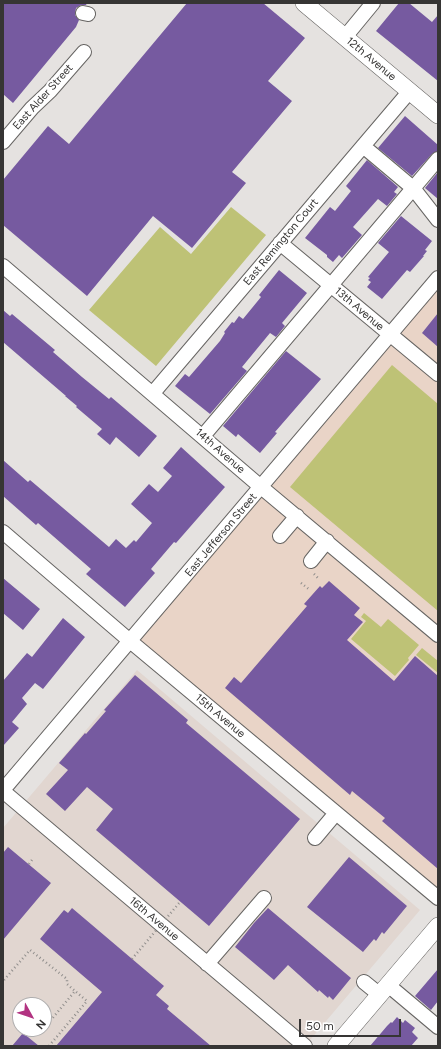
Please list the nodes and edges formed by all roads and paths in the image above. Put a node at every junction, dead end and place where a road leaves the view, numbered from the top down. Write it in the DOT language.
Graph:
graph roads {
  1 [pos="304,3"];
  2 [pos="374,3"];
  3 [pos="345,37"];
  4 [pos="84,52"];
  5 [pos="409,92"];
  6 [pos="437,112"];
  7 [pos="3,142"];
  8 [pos="363,146"];
  9 [pos="438,159"];
  10 [pos="413,188"];
  11 [pos="438,220"];
  12 [pos="280,243"];
  13 [pos="3,266"];
  14 [pos="438,278"];
  15 [pos="331,285"];
  16 [pos="390,334"];
  17 [pos="438,374"];
  18 [pos="153,393"];
  19 [pos="203,436"];
  20 [pos="261,487"];
  21 [pos="297,516"];
  22 [pos="3,532"];
  23 [pos="280,536"];
  24 [pos="326,541"];
  25 [pos="311,561"];
  26 [pos="301,583"];
  27 [pos="310,590"];
  28 [pos="438,635"];
  29 [pos="130,641"];
  30 [pos="3,791"];
  31 [pos="336,813"];
  32 [pos="316,838"];
  33 [pos="32,860"];
  34 [pos="29,864"];
  35 [pos="264,898"];
  36 [pos="438,898"];
  37 [pos="180,902"];
  38 [pos="438,926"];
  39 [pos="132,959"];
  40 [pos="208,964"];
  41 [pos="4,980"];
  42 [pos="364,982"];
  43 [pos="384,990"];
  44 [pos="75,991"];
  45 [pos="52,1018"];
  46 [pos="438,1027"];
  47 [pos="49,1046"];
  48 [pos="305,1046"];
  49 [pos="336,1046"];
  1 -- 3 [label="main road, 12th Avenue"];
  2 -- 3 [label="street"];
  3 -- 5 [label="main road, 12th Avenue"];
  4 -- 7 [label="street, East Alder Street"];
  5 -- 6 [label="main road, 12th Avenue"];
  5 -- 8 [label="street, East Remington Court"];
  8 -- 10 [label="street"];
  8 -- 12 [label="street, East Remington Court"];
  9 -- 10 [label="street"];
  10 -- 11 [label="street"];
  10 -- 15 [label="street"];
  12 -- 15 [label="street, 13th Avenue"];
  12 -- 18 [label="street, East Remington Court"];
  13 -- 18 [label="street, 14th Avenue"];
  14 -- 16 [label="street, East Jefferson Street"];
  15 -- 16 [label="street, 13th Avenue"];
  15 -- 19 [label="street"];
  16 -- 17 [label="street, 13th Avenue"];
  16 -- 20 [label="street, East Jefferson Street"];
  18 -- 19 [label="street, 14th Avenue"];
  19 -- 20 [label="street, 14th Avenue"];
  20 -- 21 [label="street, 14th Avenue"];
  20 -- 29 [label="street, East Jefferson Street"];
  21 -- 23 [label="street"];
  21 -- 24 [label="street, 14th Avenue"];
  22 -- 29 [label="street, 15th Avenue"];
  24 -- 25 [label="street"];
  24 -- 28 [label="street, 14th Avenue"];
  26 -- 27 [label="path"];
  29 -- 30 [label="street, East Jefferson Street"];
  29 -- 31 [label="street, 15th Avenue"];
  30 -- 40 [label="street, 16th Avenue"];
  31 -- 32 [label="street"];
  31 -- 36 [label="street, 15th Avenue"];
  33 -- 34 [label="path"];
  35 -- 40 [label="street"];
  37 -- 39 [label="path, bridge"];
  38 -- 43 [label="main road"];
  40 -- 48 [label="street, 16th Avenue"];
  41 -- 44 [label="path"];
  42 -- 43 [label="street"];
  43 -- 46 [label="street"];
  43 -- 49 [label="main road"];
  44 -- 45 [label="path"];
  44 -- 47 [label="path"];
}
